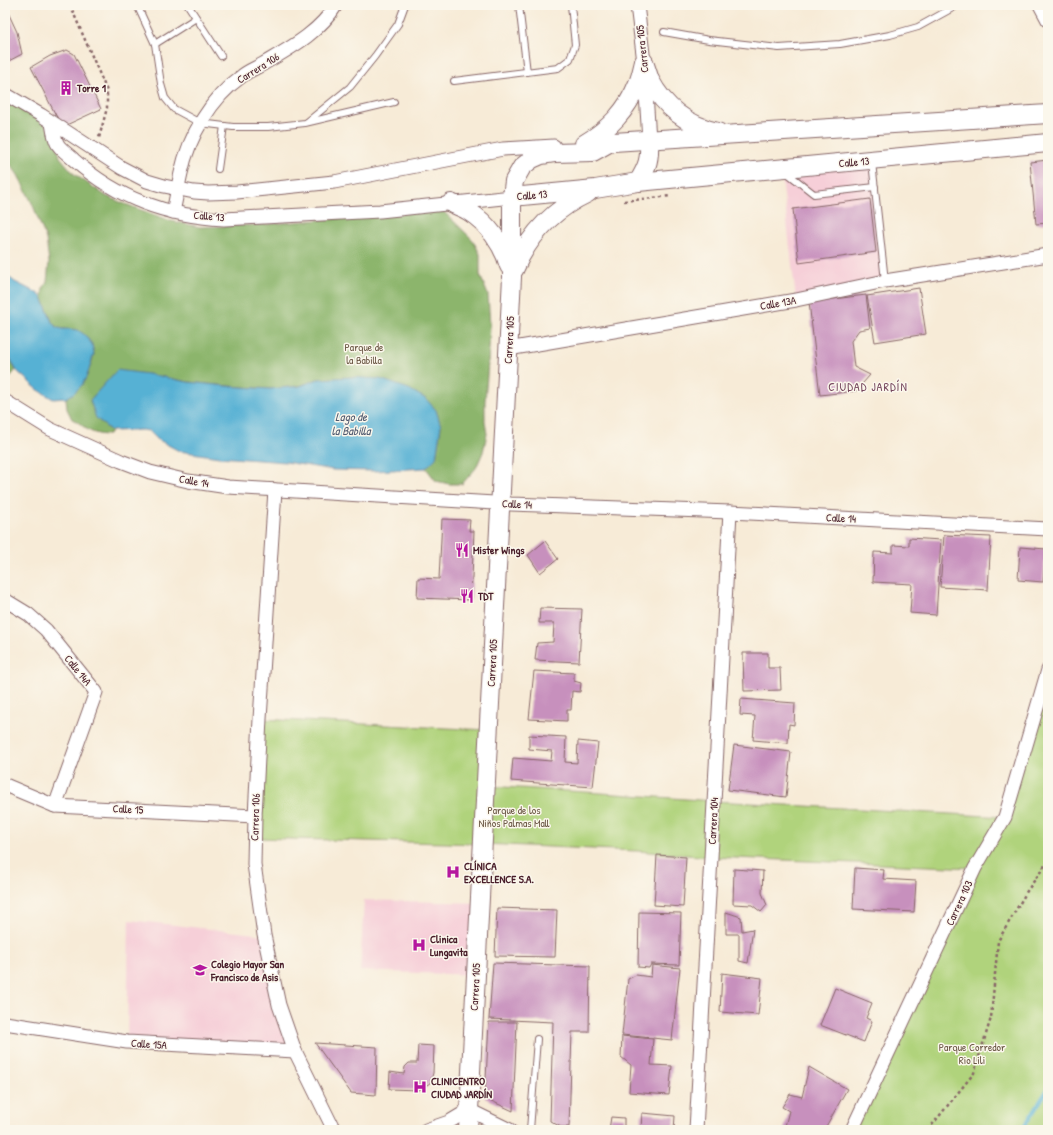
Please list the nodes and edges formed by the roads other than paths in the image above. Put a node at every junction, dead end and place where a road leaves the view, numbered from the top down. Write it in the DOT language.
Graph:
graph roads {
  1 [pos="137,5"];
  2 [pos="188,5"];
  3 [pos="336,5"];
  4 [pos="405,5"];
  5 [pos="519,5"];
  6 [pos="571,5"];
  7 [pos="637,5"];
  8 [pos="958,5"];
  9 [pos="1040,5"];
  10 [pos="196,18"];
  11 [pos="1048,20"];
  12 [pos="664,32"];
  13 [pos="155,44"];
  14 [pos="221,56"];
  15 [pos="644,62"];
  16 [pos="527,72"];
  17 [pos="454,81"];
  18 [pos="5,94"];
  19 [pos="394,102"];
  20 [pos="1048,114"];
  21 [pos="52,122"];
  22 [pos="200,123"];
  23 [pos="305,123"];
  24 [pos="224,126"];
  25 [pos="732,134"];
  26 [pos="649,140"];
  27 [pos="609,143"];
  28 [pos="1048,143"];
  29 [pos="584,144"];
  30 [pos="872,161"];
  31 [pos="218,169"];
  32 [pos="781,169"];
  33 [pos="638,182"];
  34 [pos="874,187"];
  35 [pos="595,189"];
  36 [pos="178,190"];
  37 [pos="512,197"];
  38 [pos="451,203"];
  39 [pos="174,212"];
  40 [pos="1048,255"];
  41 [pos="512,277"];
  42 [pos="885,281"];
  43 [pos="508,349"];
  44 [pos="5,401"];
  45 [pos="275,490"];
  46 [pos="500,503"];
  47 [pos="730,512"];
  48 [pos="1048,529"];
  49 [pos="5,600"];
  50 [pos="1048,670"];
  51 [pos="5,785"];
  52 [pos="55,806"];
  53 [pos="255,816"];
  54 [pos="5,1023"];
  55 [pos="537,1039"];
  56 [pos="295,1051"];
  57 [pos="469,1110"];
  58 [pos="334,1130"];
  59 [pos="426,1130"];
  60 [pos="468,1130"];
  61 [pos="510,1130"];
  62 [pos="530,1130"];
  63 [pos="696,1130"];
  64 [pos="852,1130"];
  1 -- 13 [label="lane"];
  2 -- 10 [label="lane"];
  3 -- 22 [label="street, Carrera 106"];
  4 -- 23 [label="lane"];
  5 -- 16 [label="lane"];
  6 -- 16 [label="lane"];
  7 -- 15 [label="street, Carrera 105"];
  8 -- 12 [label="lane"];
  9 -- 11 [label="street"];
  10 -- 13 [label="lane"];
  10 -- 14 [label="lane"];
  13 -- 22 [label="lane"];
  15 -- 25 [label="main road"];
  15 -- 26 [label="street, Carrera 105"];
  15 -- 29 [label="main road"];
  16 -- 17 [label="lane"];
  18 -- 21 [label="street, Calle 13"];
  19 -- 23 [label="lane"];
  20 -- 25 [label="main road, Calle 13"];
  21 -- 36 [label="street, Calle 13"];
  21 -- 39 [label="street, Calle 13"];
  22 -- 24 [label="lane"];
  22 -- 36 [label="street, Carrera 106"];
  23 -- 24 [label="lane"];
  24 -- 31 [label="lane"];
  25 -- 26 [label="main road, Calle 13"];
  26 -- 27 [label="main road, Calle 13"];
  26 -- 33 [label="main road"];
  27 -- 29 [label="main road, Calle 13"];
  27 -- 37 [label="main road, Carrera 105"];
  28 -- 30 [label="main road, Calle 13"];
  29 -- 36 [label="street, Calle 13"];
  30 -- 32 [label="main road, Calle 13"];
  30 -- 34 [label="lane"];
  32 -- 33 [label="main road, Calle 13"];
  32 -- 34 [label="lane"];
  33 -- 35 [label="main road, Calle 13"];
  34 -- 42 [label="lane"];
  35 -- 37 [label="main road, Calle 13"];
  35 -- 41 [label="main road"];
  36 -- 39 [label="street, Carrera 106"];
  37 -- 38 [label="street, Calle 13"];
  37 -- 41 [label="main road, Carrera 105"];
  38 -- 39 [label="street, Calle 13"];
  38 -- 41 [label="main road"];
  40 -- 42 [label="street, Calle 13A"];
  41 -- 43 [label="main road, Carrera 105"];
  42 -- 43 [label="street, Calle 13A"];
  43 -- 46 [label="main road, Carrera 105"];
  44 -- 45 [label="street, Calle 14"];
  45 -- 46 [label="street, Calle 14"];
  45 -- 53 [label="street, Carrera 106"];
  46 -- 47 [label="street, Calle 14"];
  46 -- 57 [label="main road, Carrera 105"];
  47 -- 48 [label="street, Calle 14"];
  47 -- 63 [label="street, Carrera 104"];
  49 -- 52 [label="street, Calle 14A"];
  50 -- 64 [label="street, Carrera 103"];
  51 -- 52 [label="street, Calle 15"];
  52 -- 53 [label="street, Calle 15"];
  53 -- 56 [label="street, Carrera 106"];
  54 -- 56 [label="street, Calle 15A"];
  55 -- 62 [label="lane"];
  56 -- 58 [label="street, Carrera 106"];
  57 -- 59 [label="street"];
  57 -- 60 [label="main road, Carrera 105"];
  57 -- 61 [label="street"];
}
